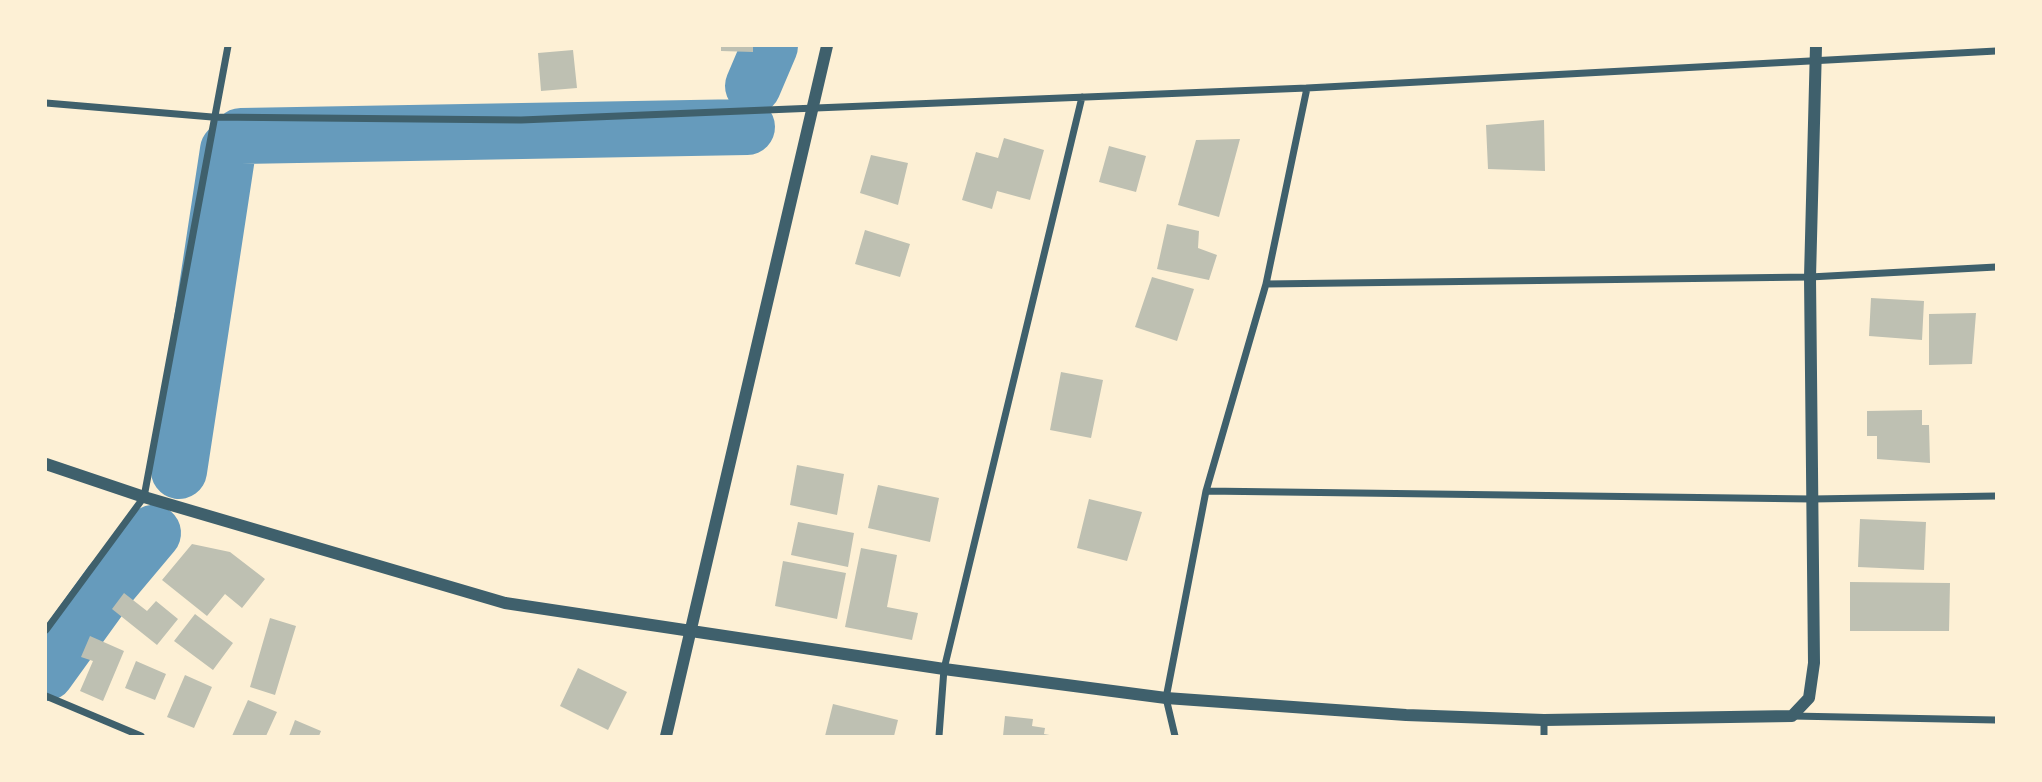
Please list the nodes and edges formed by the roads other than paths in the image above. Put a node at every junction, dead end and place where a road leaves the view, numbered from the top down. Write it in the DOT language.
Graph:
graph roads {
  1 [pos="228,46"];
  2 [pos="827,46"];
  3 [pos="1816,46"];
  4 [pos="1997,51"];
  5 [pos="1816,60"];
  6 [pos="1307,88"];
  7 [pos="1082,97"];
  8 [pos="46,103"];
  9 [pos="814,107"];
  10 [pos="212,117"];
  11 [pos="1997,267"];
  12 [pos="1810,276"];
  13 [pos="1266,284"];
  14 [pos="46,464"];
  15 [pos="1206,491"];
  16 [pos="1997,496"];
  17 [pos="144,497"];
  18 [pos="1812,499"];
  19 [pos="46,631"];
  20 [pos="690,631"];
  21 [pos="944,668"];
  22 [pos="46,696"];
  23 [pos="1166,698"];
  24 [pos="1792,716"];
  25 [pos="1545,720"];
  26 [pos="1997,720"];
  27 [pos="141,737"];
  28 [pos="666,737"];
  29 [pos="939,737"];
  30 [pos="1175,737"];
  31 [pos="1544,737"];
  1 -- 10 [label="street"];
  2 -- 9 [label="street"];
  3 -- 5 [label="street"];
  4 -- 5 [label="street"];
  5 -- 6 [label="street"];
  5 -- 12 [label="street"];
  6 -- 7 [label="street"];
  6 -- 13 [label="street"];
  7 -- 9 [label="street"];
  7 -- 21 [label="street"];
  8 -- 10 [label="street"];
  9 -- 10 [label="street"];
  9 -- 20 [label="street"];
  10 -- 17 [label="street"];
  11 -- 12 [label="street"];
  12 -- 13 [label="street"];
  12 -- 18 [label="street"];
  13 -- 15 [label="street"];
  14 -- 17 [label="street"];
  15 -- 18 [label="street"];
  15 -- 23 [label="street"];
  16 -- 18 [label="street"];
  17 -- 19 [label="street"];
  17 -- 20 [label="street"];
  18 -- 24 [label="street"];
  20 -- 21 [label="street"];
  20 -- 28 [label="street"];
  21 -- 23 [label="street"];
  21 -- 29 [label="street"];
  22 -- 27 [label="street"];
  23 -- 25 [label="street"];
  23 -- 30 [label="street"];
  24 -- 25 [label="street"];
  24 -- 26 [label="street"];
  25 -- 31 [label="street"];
}
